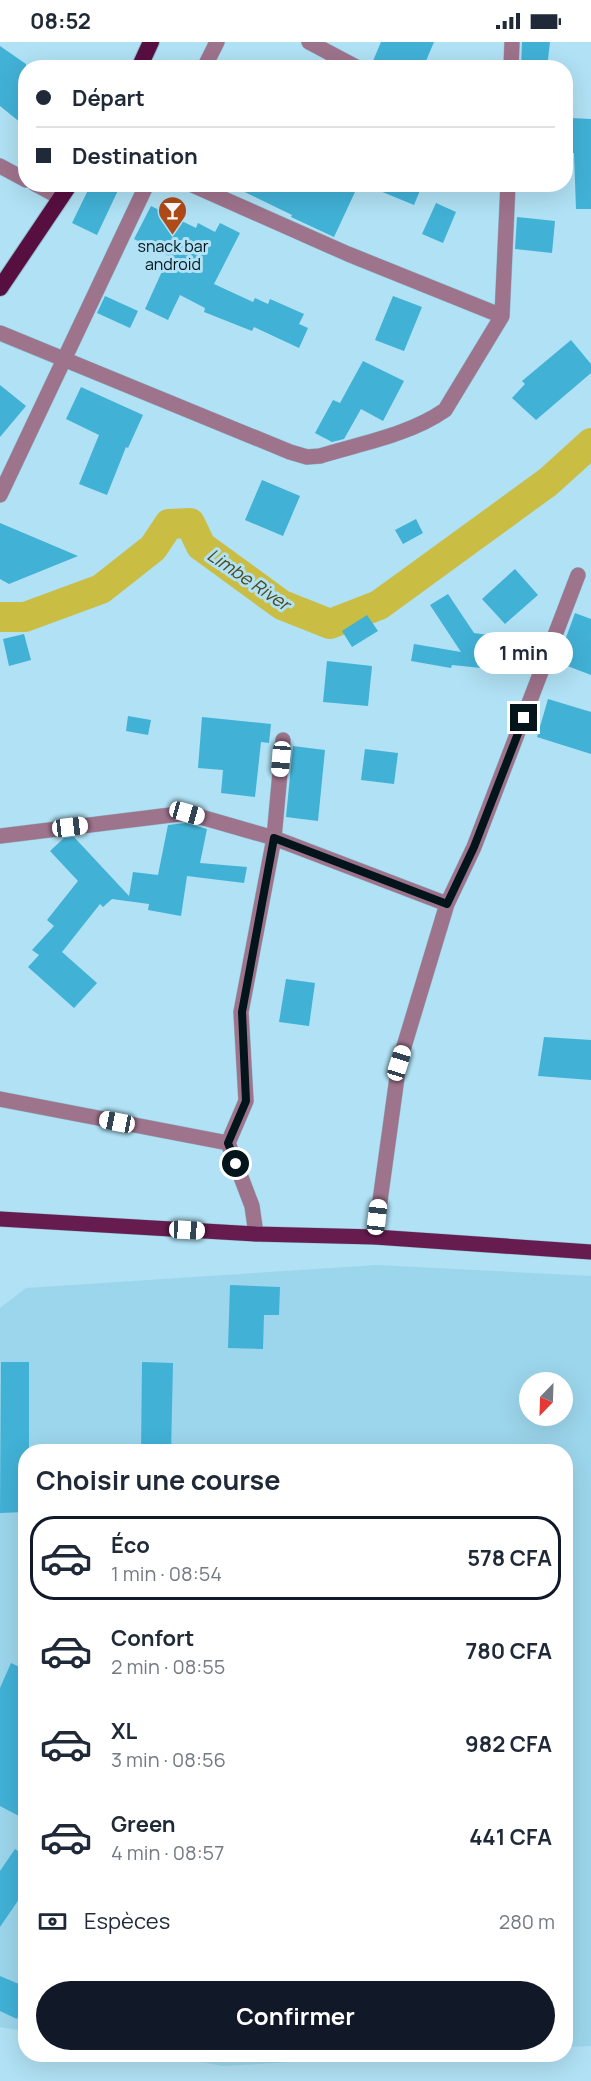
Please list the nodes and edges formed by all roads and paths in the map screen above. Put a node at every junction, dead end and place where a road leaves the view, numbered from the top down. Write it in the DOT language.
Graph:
graph roads {
  1 [pos="151,42"];
  2 [pos="217,42"];
  3 [pos="309,42"];
  4 [pos="512,42"];
  5 [pos="143,60"];
  6 [pos="208,60"];
  7 [pos="343,60"];
  8 [pos="511,60"];
  9 [pos="0,166"];
  10 [pos="18,176"];
  11 [pos="65,192"];
  12 [pos="143,192"];
  13 [pos="208,192"];
  14 [pos="508,192"];
  15 [pos="0,288"];
  16 [pos="502,316"];
  17 [pos="0,333"];
  18 [pos="65,359"];
  19 [pos="0,495"];
  20 [pos="578,575"];
  21 [pos="283,740"];
  22 [pos="0,836"];
  23 [pos="274,838"];
  24 [pos="447,904"];
  25 [pos="0,1099"];
  26 [pos="228,1143"];
  27 [pos="0,1219"];
  28 [pos="256,1234"];
  29 [pos="375,1237"];
  30 [pos="591,1252"];
  1 -- 5 [label="highway"];
  2 -- 6 [label="street"];
  3 -- 7 [label="street"];
  4 -- 8 [label="street"];
  9 -- 10 [label="street"];
  11 -- 15 [label="highway"];
  12 -- 18 [label="street"];
  13 -- 16 [label="street"];
  14 -- 16 [label="street"];
  16 -- 18 [label="street"];
  17 -- 18 [label="street"];
  18 -- 19 [label="street"];
  20 -- 24 [label="street"];
  21 -- 23 [label="street"];
  22 -- 23 [label="street"];
  23 -- 24 [label="street"];
  23 -- 26 [label="street"];
  24 -- 29 [label="street"];
  25 -- 26 [label="street"];
  26 -- 28 [label="street"];
  27 -- 28 [label="main road"];
  28 -- 29 [label="main road"];
  29 -- 30 [label="main road"];
}
